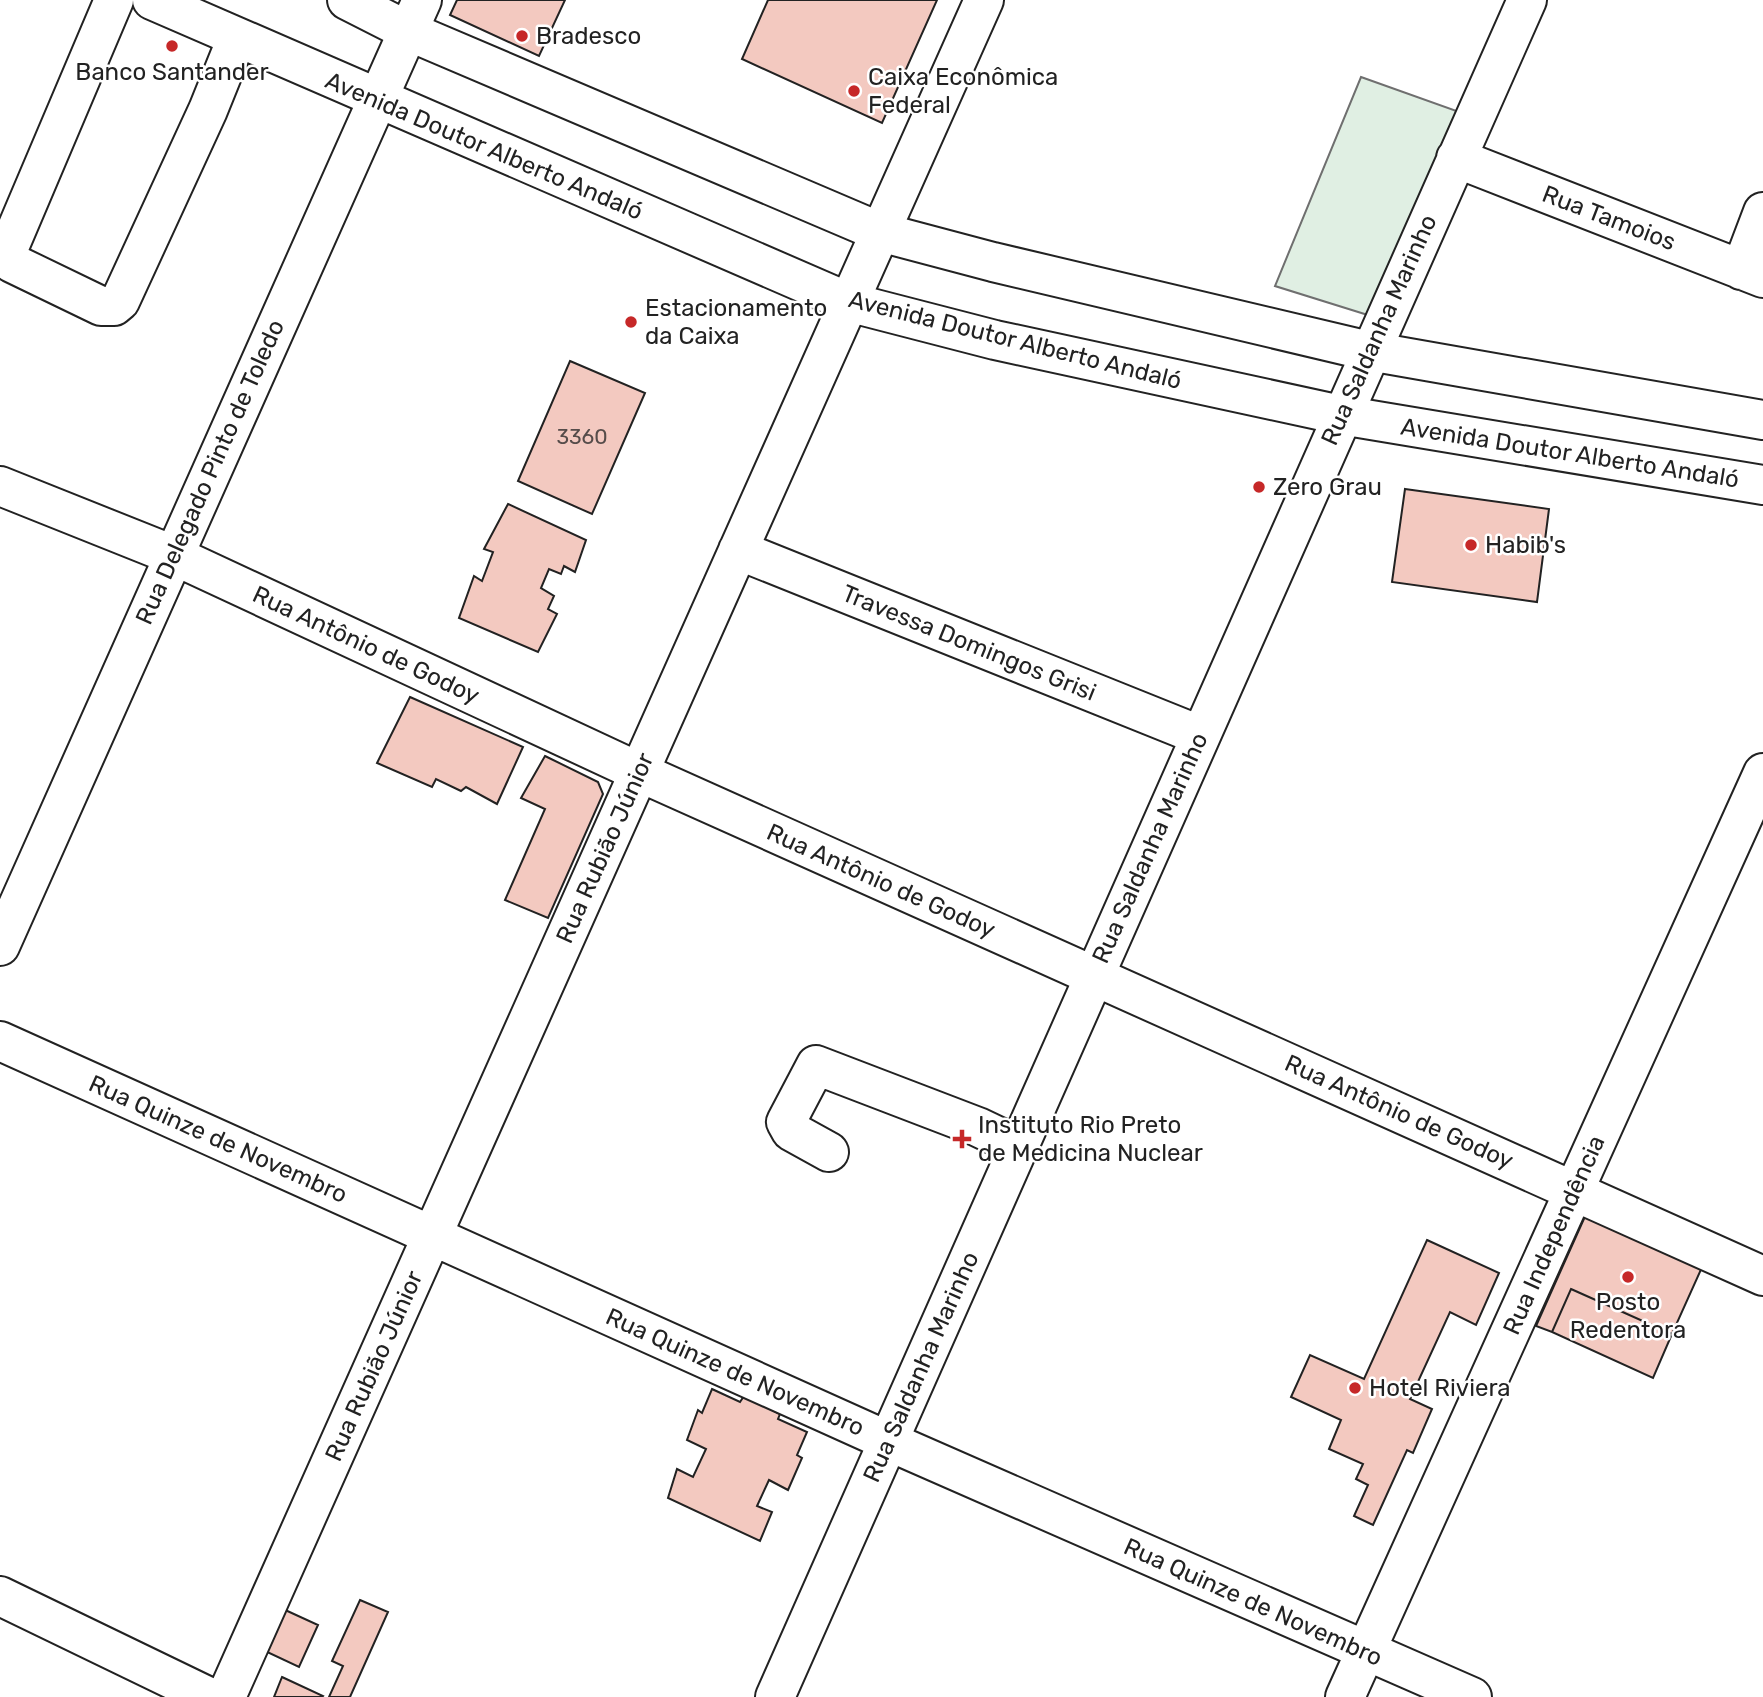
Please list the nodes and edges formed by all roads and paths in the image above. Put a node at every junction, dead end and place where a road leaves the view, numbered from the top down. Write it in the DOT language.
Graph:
graph roads {
  1 [pos="114,0"];
  2 [pos="152,0"];
  3 [pos="347,0"];
  4 [pos="984,0"];
  5 [pos="1527,0"];
  6 [pos="415,15"];
  7 [pos="237,38"];
  8 [pos="377,100"];
  9 [pos="1456,158"];
  10 [pos="1763,212"];
  11 [pos="880,232"];
  12 [pos="1752,274"];
  13 [pos="848,302"];
  14 [pos="1369,351"];
  15 [pos="1341,415"];
  16 [pos="1763,420"];
  17 [pos="1763,485"];
  18 [pos="0,486"];
  19 [pos="738,550"];
  20 [pos="173,555"];
  21 [pos="1199,735"];
  22 [pos="639,772"];
  23 [pos="1763,773"];
  24 [pos="0,946"];
  25 [pos="1093,976"];
  26 [pos="0,1041"];
  27 [pos="1018,1146"];
  28 [pos="829,1152"];
  29 [pos="1574,1190"];
  30 [pos="432,1234"];
  31 [pos="1763,1276"];
  32 [pos="888,1441"];
  33 [pos="0,1596"];
  34 [pos="1366,1651"];
  35 [pos="209,1697"];
  36 [pos="226,1697"];
  37 [pos="775,1697"];
  38 [pos="1345,1697"];
  39 [pos="1472,1697"];
  1 -- 7 [label="street"];
  2 -- 7 [label="street, Avenida Doutor Alberto Andaló"];
  3 -- 6 [label="street"];
  4 -- 11 [label="street, Rua Rubião Júnior"];
  5 -- 9 [label="street, Rua Saldanha Marinho"];
  6 -- 8 [label="street, Rua Delegado Pinto de Toledo"];
  6 -- 11 [label="street"];
  7 -- 8 [label="street, Avenida Doutor Alberto Andaló"];
  8 -- 13 [label="street, Avenida Doutor Alberto Andaló"];
  8 -- 20 [label="street, Rua Delegado Pinto de Toledo"];
  9 -- 12 [label="street, Rua Tamoios"];
  9 -- 14 [label="street, Rua Saldanha Marinho"];
  10 -- 12 [label="street"];
  11 -- 13 [label="street, Rua Rubião Júnior"];
  11 -- 14 [label="street"];
  13 -- 15 [label="street, Avenida Doutor Alberto Andaló"];
  13 -- 19 [label="street, Rua Rubião Júnior"];
  14 -- 15 [label="street, Rua Saldanha Marinho"];
  14 -- 16 [label="street"];
  15 -- 17 [label="street, Avenida Doutor Alberto Andaló"];
  15 -- 21 [label="street, Rua Saldanha Marinho"];
  18 -- 20 [label="street, Rua Antônio de Godoy"];
  19 -- 21 [label="street, Travessa Domingos Grisi"];
  19 -- 22 [label="street, Rua Rubião Júnior"];
  20 -- 22 [label="street, Rua Antônio de Godoy"];
  20 -- 24 [label="street, Rua Delegado Pinto de Toledo"];
  21 -- 25 [label="street, Rua Saldanha Marinho"];
  22 -- 25 [label="street, Rua Antônio de Godoy"];
  22 -- 30 [label="street, Rua Rubião Júnior"];
  23 -- 29 [label="street, Rua Independência"];
  25 -- 27 [label="street, Rua Saldanha Marinho"];
  25 -- 29 [label="street, Rua Antônio de Godoy"];
  26 -- 30 [label="street, Rua Quinze de Novembro"];
  27 -- 28 [label="street"];
  27 -- 32 [label="street, Rua Saldanha Marinho"];
  29 -- 31 [label="street, Rua Antônio de Godoy"];
  29 -- 34 [label="street, Rua Independência"];
  30 -- 32 [label="street, Rua Quinze de Novembro"];
  30 -- 36 [label="street, Rua Rubião Júnior"];
  32 -- 34 [label="street, Rua Quinze de Novembro"];
  32 -- 37 [label="street, Rua Saldanha Marinho"];
  33 -- 35 [label="street"];
  34 -- 38 [label="street, Rua Independência"];
  34 -- 39 [label="street, Rua Quinze de Novembro"];
}
